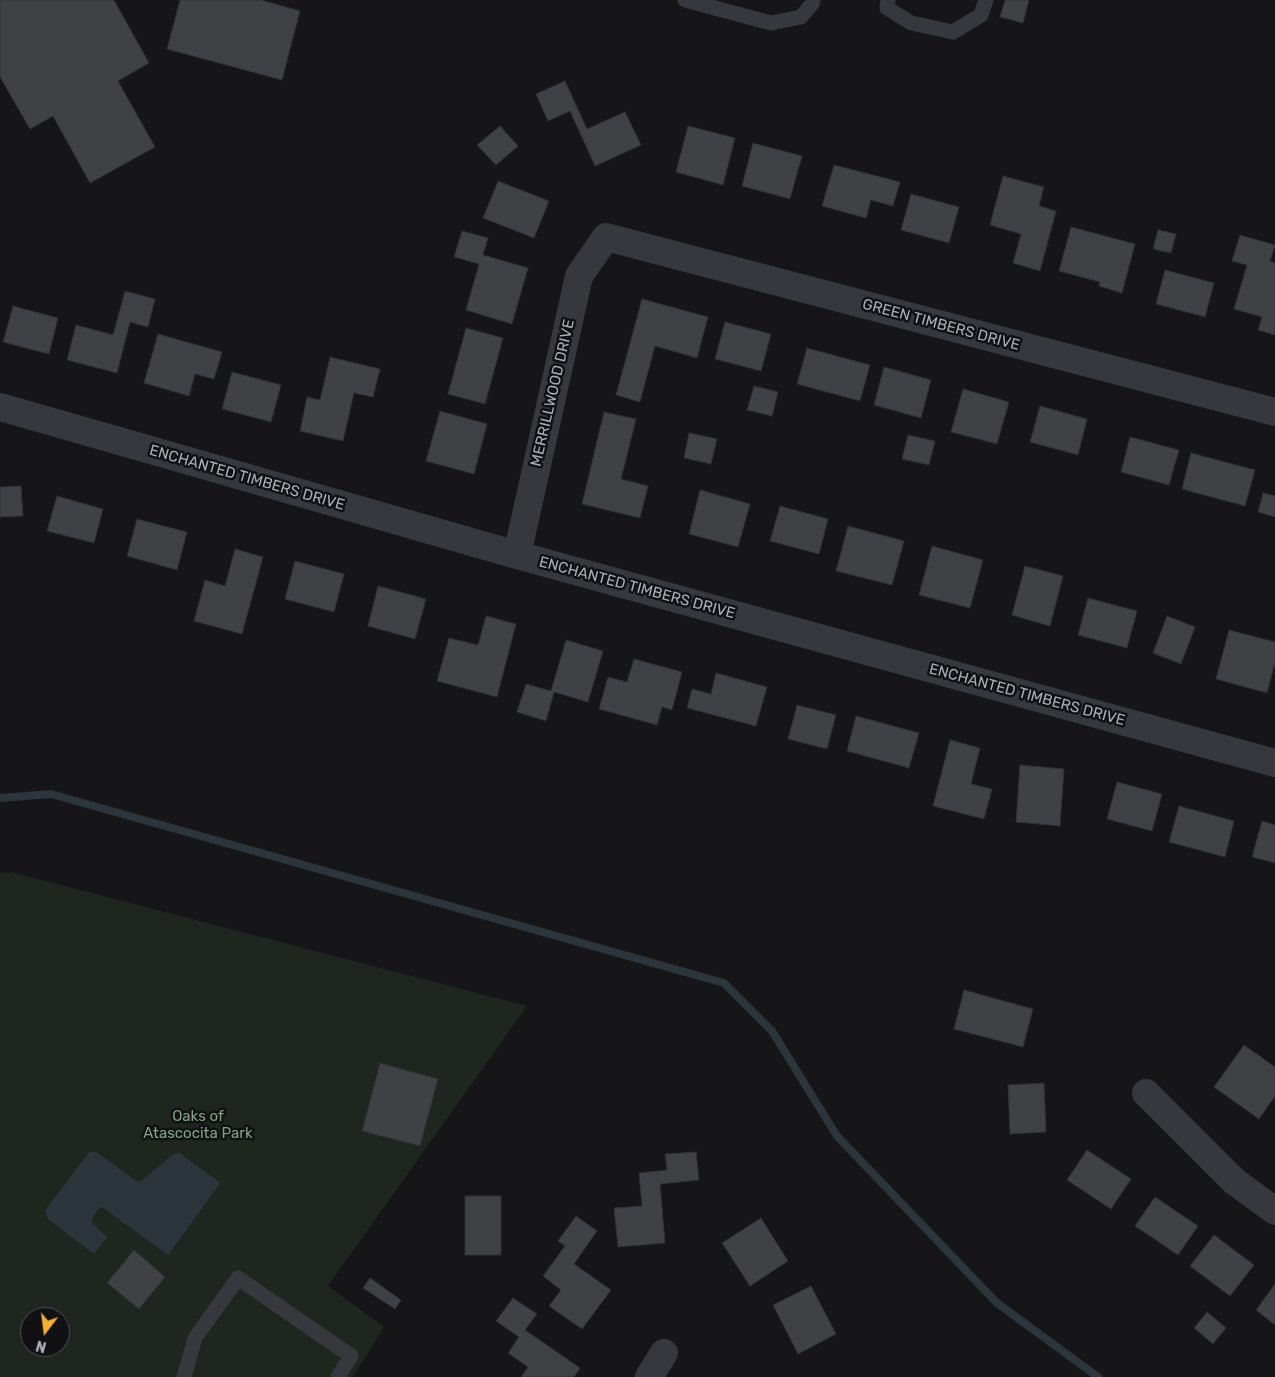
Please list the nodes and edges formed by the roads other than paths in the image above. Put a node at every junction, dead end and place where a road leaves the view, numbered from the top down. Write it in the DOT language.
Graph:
graph roads {
  1 [pos="685,0"];
  2 [pos="813,0"];
  3 [pos="888,0"];
  4 [pos="986,0"];
  5 [pos="606,237"];
  6 [pos="0,407"];
  7 [pos="1275,412"];
  8 [pos="517,556"];
  9 [pos="1275,763"];
  10 [pos="1146,1093"];
  11 [pos="1275,1211"];
  12 [pos="664,1353"];
  13 [pos="184,1377"];
  14 [pos="338,1377"];
  15 [pos="649,1377"];
  1 -- 2 [label="lane"];
  3 -- 4 [label="lane"];
  5 -- 7 [label="street, GREEN TIMBERS DRIVE"];
  5 -- 8 [label="street, MERRILLWOOD DRIVE"];
  6 -- 8 [label="street, ENCHANTED TIMBERS DRIVE"];
  8 -- 9 [label="street, ENCHANTED TIMBERS DRIVE"];
  10 -- 11 [label="street"];
  12 -- 15 [label="street"];
  13 -- 14 [label="lane"];
}
